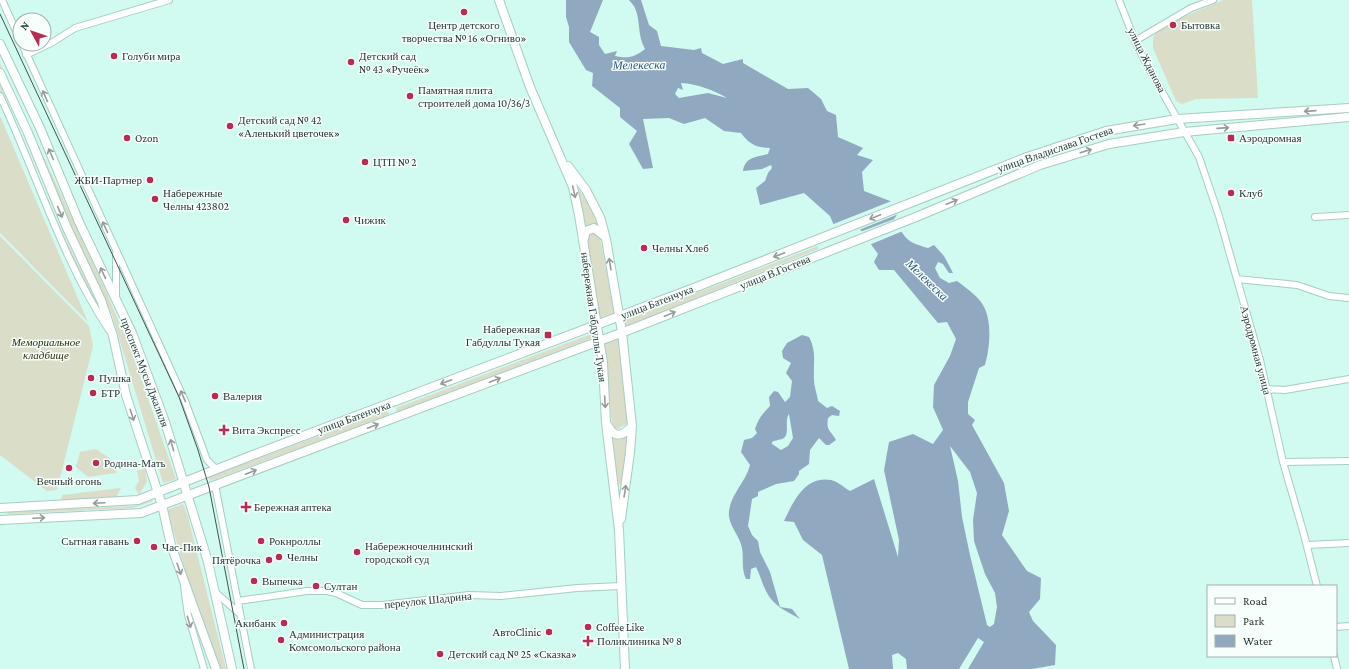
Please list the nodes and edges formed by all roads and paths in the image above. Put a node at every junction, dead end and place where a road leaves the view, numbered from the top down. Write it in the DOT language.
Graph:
graph roads {
  1 [pos="2,0"];
  2 [pos="169,0"];
  3 [pos="499,0"];
  4 [pos="1119,0"];
  5 [pos="1213,0"];
  6 [pos="12,22"];
  7 [pos="1136,41"];
  8 [pos="0,44"];
  9 [pos="26,54"];
  10 [pos="0,73"];
  11 [pos="0,96"];
  12 [pos="1349,108"];
  13 [pos="1349,117"];
  14 [pos="1177,120"];
  15 [pos="1184,132"];
  16 [pos="560,155"];
  17 [pos="911,203"];
  18 [pos="1349,215"];
  19 [pos="916,217"];
  20 [pos="1315,217"];
  21 [pos="606,239"];
  22 [pos="583,240"];
  23 [pos="115,249"];
  24 [pos="1237,279"];
  25 [pos="699,286"];
  26 [pos="1349,298"];
  27 [pos="116,300"];
  28 [pos="619,316"];
  29 [pos="597,325"];
  30 [pos="634,328"];
  31 [pos="622,332"];
  32 [pos="113,336"];
  33 [pos="600,340"];
  34 [pos="1349,379"];
  35 [pos="1266,389"];
  36 [pos="385,406"];
  37 [pos="388,420"];
  38 [pos="606,423"];
  39 [pos="632,426"];
  40 [pos="1349,461"];
  41 [pos="1283,462"];
  42 [pos="216,469"];
  43 [pos="183,483"];
  44 [pos="215,485"];
  45 [pos="158,492"];
  46 [pos="187,496"];
  47 [pos="162,505"];
  48 [pos="0,508"];
  49 [pos="9,508"];
  50 [pos="9,519"];
  51 [pos="0,520"];
  52 [pos="619,530"];
  53 [pos="1349,543"];
  54 [pos="1307,545"];
  55 [pos="184,583"];
  56 [pos="1317,585"];
  57 [pos="621,586"];
  58 [pos="215,592"];
  59 [pos="238,601"];
  60 [pos="240,614"];
  61 [pos="1349,626"];
  62 [pos="1337,627"];
  63 [pos="1334,657"];
  64 [pos="204,669"];
  65 [pos="216,669"];
  66 [pos="232,669"];
  67 [pos="251,669"];
  68 [pos="625,669"];
  69 [pos="1337,669"];
  1 -- 6 [label="street"];
  2 -- 9 [label="street"];
  3 -- 16 [label="main road, набережная Габдуллы Тукая"];
  4 -- 7 [label="street, улица Жданова"];
  5 -- 7 [label="street"];
  7 -- 14 [label="street, улица Жданова"];
  27 -- 8 [label="main road, проспект Мусы Джалиля, one-way"];
  23 -- 9 [label="street, one-way"];
  10 -- 32 [label="main road, проспект Мусы Джалиля, one-way"];
  11 -- 32 [label="street"];
  12 -- 14 [label="main road, улица Владислава Гостева, one-way"];
  15 -- 13 [label="main road, улица Владислава Гостева, one-way"];
  14 -- 15 [label="street, Аэродромная улица"];
  14 -- 17 [label="main road, улица Владислава Гостева, one-way"];
  19 -- 15 [label="main road, улица Владислава Гостева, one-way"];
  15 -- 24 [label="street, Аэродромная улица"];
  16 -- 21 [label="main road, набережная Габдуллы Тукая"];
  16 -- 22 [label="main road, набережная Габдуллы Тукая, one-way"];
  17 -- 25 [label="main road, улица В.Гостева, one-way"];
  18 -- 20 [label="street"];
  30 -- 19 [label="main road, улица В.Гостева, one-way"];
  21 -- 22 [label="main road"];
  28 -- 21 [label="main road, набережная Габдуллы Тукая, one-way"];
  22 -- 29 [label="main road, набережная Габдуллы Тукая"];
  23 -- 27 [label="street"];
  42 -- 23 [label="street, one-way"];
  24 -- 26 [label="street"];
  24 -- 35 [label="street, Аэродромная улица"];
  25 -- 28 [label="main road, улица Батенчука"];
  43 -- 27 [label="main road, проспект Мусы Джалиля, one-way"];
  28 -- 29 [label="main road, улица Батенчука"];
  28 -- 31 [label="main road, набережная Габдуллы Тукая"];
  29 -- 33 [label="main road, набережная Габдуллы Тукая"];
  29 -- 36 [label="main road, улица Батенчука, one-way"];
  30 -- 31 [label="main road, улица Батенчука"];
  31 -- 33 [label="main road, улица Батенчука"];
  31 -- 39 [label="main road, набережная Габдуллы Тукая"];
  32 -- 45 [label="main road, проспект Мусы Джалиля, one-way"];
  37 -- 33 [label="main road, улица Батенчука, one-way"];
  33 -- 38 [label="main road, набережная Габдуллы Тукая, one-way"];
  34 -- 35 [label="street"];
  35 -- 41 [label="street, Аэродромная улица"];
  36 -- 37 [label="main road"];
  36 -- 42 [label="main road, улица Батенчука"];
  44 -- 37 [label="main road, улица Батенчука, one-way"];
  38 -- 39 [label="main road"];
  38 -- 52 [label="main road, набережная Габдуллы Тукая"];
  52 -- 39 [label="main road, набережная Габдуллы Тукая, one-way"];
  40 -- 41 [label="street"];
  41 -- 54 [label="street, Аэродромная улица"];
  42 -- 43 [label="main road, улица Батенчука"];
  43 -- 45 [label="main road, улица Батенчука"];
  43 -- 46 [label="main road, проспект Мусы Джалиля"];
  44 -- 46 [label="main road, улица Батенчука"];
  44 -- 59 [label="street"];
  45 -- 47 [label="main road, проспект Мусы Джалиля"];
  45 -- 49 [label="main road, улица Батенчука, one-way"];
  46 -- 47 [label="main road, улица Батенчука"];
  46 -- 58 [label="main road, проспект Мусы Джалиля"];
  50 -- 47 [label="main road, улица Батенчука, one-way"];
  47 -- 55 [label="main road, проспект Мусы Джалиля, one-way"];
  48 -- 49 [label="main road, улица Батенчука"];
  49 -- 50 [label="main road"];
  50 -- 51 [label="main road, улица Батенчука"];
  52 -- 57 [label="main road, набережная Габдуллы Тукая"];
  53 -- 54 [label="street"];
  54 -- 56 [label="street, Аэродромная улица"];
  55 -- 64 [label="street, one-way"];
  55 -- 65 [label="main road, проспект Мусы Джалиля"];
  57 -- 59 [label="street, переулок Шадрина"];
  57 -- 68 [label="main road, набережная Габдуллы Тукая"];
  58 -- 60 [label="street"];
  58 -- 66 [label="main road, проспект Мусы Джалиля"];
  59 -- 60 [label="street"];
  60 -- 67 [label="street"];
  61 -- 62 [label="street"];
  63 -- 69 [label="street"];
}
